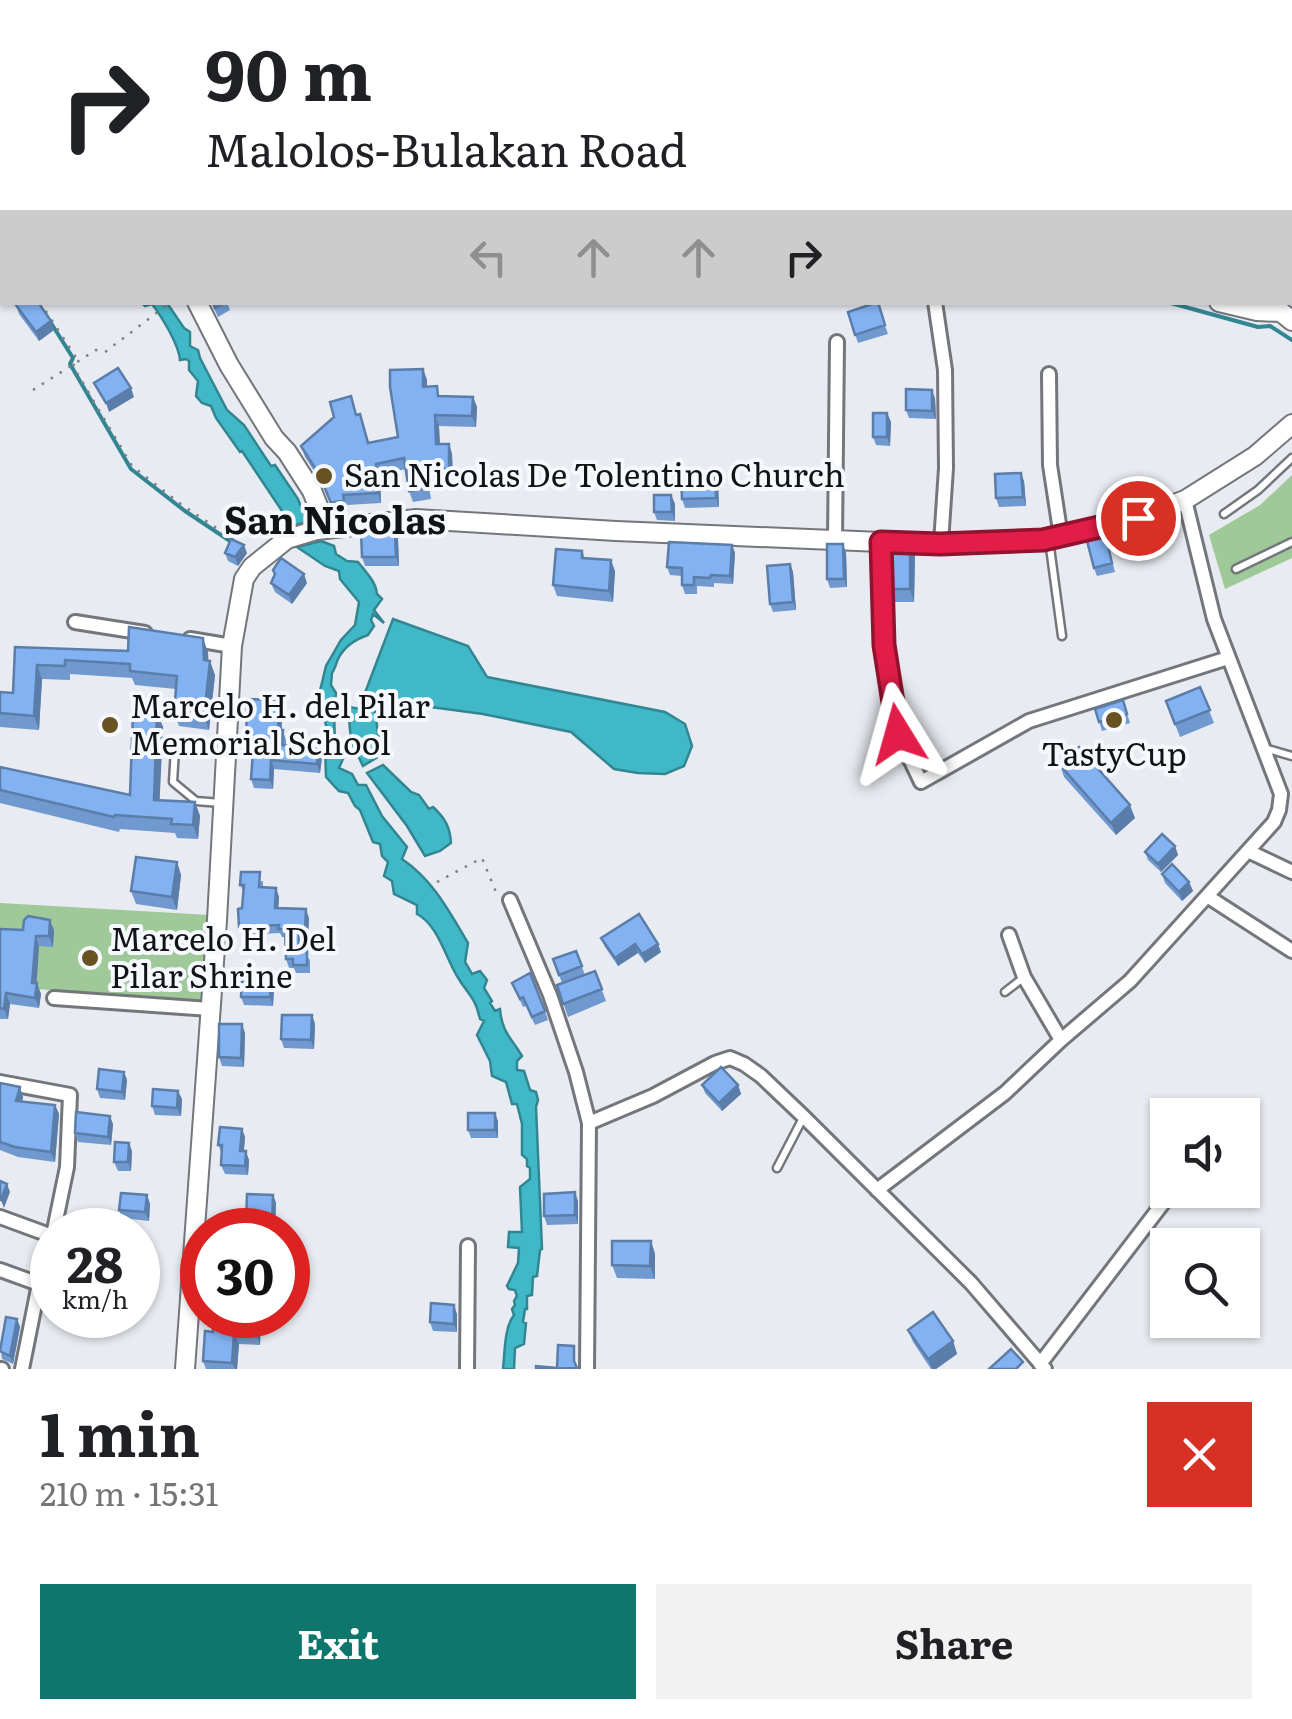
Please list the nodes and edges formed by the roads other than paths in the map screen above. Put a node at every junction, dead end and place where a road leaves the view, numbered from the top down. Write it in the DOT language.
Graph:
graph roads {
  1 [pos="198,305"];
  2 [pos="935,305"];
  3 [pos="1230,305"];
  4 [pos="1288,313"];
  5 [pos="838,342"];
  6 [pos="1048,374"];
  7 [pos="1292,424"];
  8 [pos="1292,458"];
  9 [pos="1185,500"];
  10 [pos="1224,514"];
  11 [pos="322,529"];
  12 [pos="1055,538"];
  13 [pos="835,540"];
  14 [pos="881,542"];
  15 [pos="1292,542"];
  16 [pos="940,544"];
  17 [pos="1236,569"];
  18 [pos="75,622"];
  19 [pos="154,634"];
  20 [pos="1062,636"];
  21 [pos="173,637"];
  22 [pos="232,646"];
  23 [pos="1228,658"];
  24 [pos="1263,747"];
  25 [pos="175,749"];
  26 [pos="1292,756"];
  27 [pos="223,804"];
  28 [pos="1248,851"];
  29 [pos="1292,872"];
  30 [pos="1206,896"];
  31 [pos="510,900"];
  32 [pos="1010,935"];
  33 [pos="1292,951"];
  34 [pos="1024,977"];
  35 [pos="1005,992"];
  36 [pos="54,998"];
  37 [pos="210,1009"];
  38 [pos="1061,1040"];
  39 [pos="0,1082"];
  40 [pos="804,1117"];
  41 [pos="588,1123"];
  42 [pos="777,1168"];
  43 [pos="878,1190"];
  44 [pos="58,1208"];
  45 [pos="1161,1208"];
  46 [pos="0,1217"];
  47 [pos="30,1227"];
  48 [pos="468,1246"];
  49 [pos="0,1270"];
  50 [pos="30,1281"];
  51 [pos="30,1329"];
  52 [pos="1043,1366"];
  53 [pos="22,1369"];
  54 [pos="185,1369"];
  55 [pos="468,1369"];
  56 [pos="587,1369"];
  1 -- 11 [label="main road"];
  2 -- 16 [label="street"];
  3 -- 4 [label="main road"];
  5 -- 13 [label="street"];
  6 -- 12 [label="street"];
  7 -- 9 [label="main road"];
  8 -- 10 [label="lane"];
  9 -- 12 [label="main road"];
  9 -- 23 [label="street"];
  11 -- 13 [label="main road"];
  11 -- 22 [label="main road"];
  12 -- 16 [label="main road"];
  12 -- 20 [label="lane"];
  13 -- 14 [label="main road"];
  14 -- 16 [label="main road"];
  14 -- 23 [label="street"];
  15 -- 17 [label="lane"];
  18 -- 19 [label="street"];
  21 -- 22 [label="street"];
  22 -- 27 [label="main road"];
  23 -- 24 [label="street"];
  24 -- 26 [label="lane"];
  24 -- 28 [label="street"];
  25 -- 27 [label="lane"];
  27 -- 37 [label="main road"];
  28 -- 29 [label="street"];
  28 -- 30 [label="street"];
  30 -- 33 [label="street"];
  30 -- 38 [label="street"];
  31 -- 41 [label="street"];
  32 -- 34 [label="street"];
  34 -- 35 [label="lane"];
  34 -- 38 [label="street"];
  36 -- 37 [label="street"];
  37 -- 54 [label="main road"];
  38 -- 43 [label="street"];
  39 -- 44 [label="street"];
  40 -- 41 [label="street"];
  40 -- 42 [label="lane"];
  40 -- 43 [label="street"];
  41 -- 56 [label="street"];
  43 -- 52 [label="street"];
  45 -- 52 [label="street"];
  46 -- 47 [label="street"];
  48 -- 55 [label="street"];
  49 -- 50 [label="street"];
  51 -- 53 [label="street"];
}
